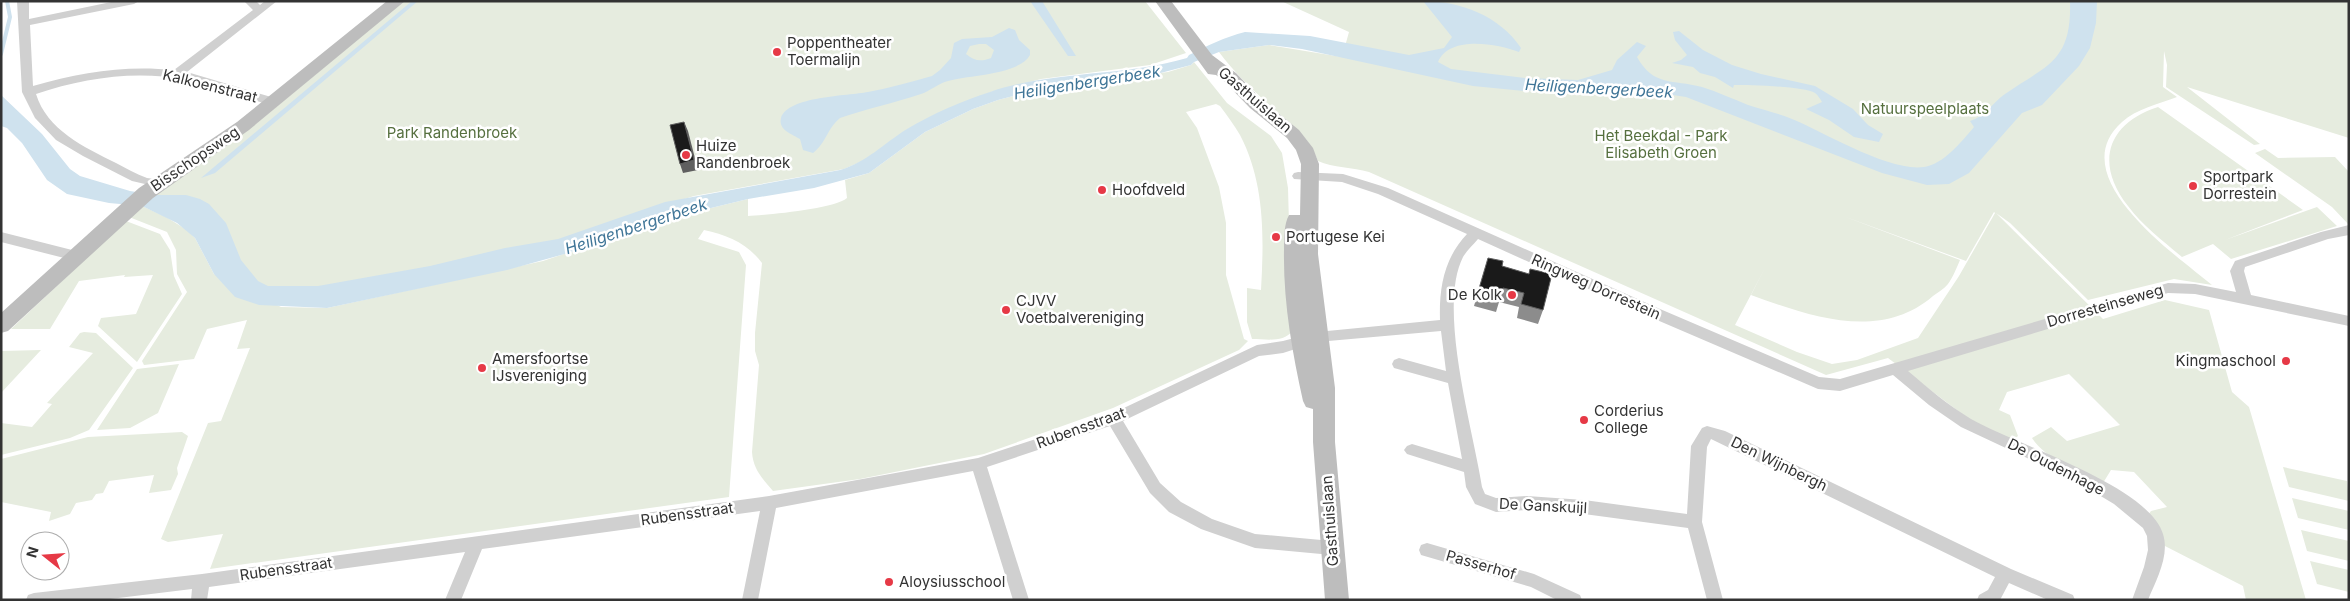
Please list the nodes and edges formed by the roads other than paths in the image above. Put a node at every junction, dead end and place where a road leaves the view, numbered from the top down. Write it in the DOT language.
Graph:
graph roads {
  1 [pos="23,1"];
  2 [pos="134,1"];
  3 [pos="250,1"];
  4 [pos="272,1"];
  5 [pos="397,1"];
  6 [pos="1164,1"];
  7 [pos="260,10"];
  8 [pos="25,23"];
  9 [pos="177,74"];
  10 [pos="28,92"];
  11 [pos="274,102"];
  12 [pos="1305,176"];
  13 [pos="152,188"];
  14 [pos="2349,230"];
  15 [pos="1475,234"];
  16 [pos="1,237"];
  17 [pos="76,256"];
  18 [pos="2245,299"];
  19 [pos="2349,321"];
  20 [pos="1446,325"];
  21 [pos="1,326"];
  22 [pos="1308,339"];
  23 [pos="1399,364"];
  24 [pos="1895,368"];
  25 [pos="1456,380"];
  26 [pos="1114,419"];
  27 [pos="1412,450"];
  28 [pos="978,464"];
  29 [pos="1472,468"];
  30 [pos="770,503"];
  31 [pos="1694,522"];
  32 [pos="477,542"];
  33 [pos="1332,548"];
  34 [pos="1427,550"];
  35 [pos="2005,574"];
  36 [pos="202,581"];
  37 [pos="34,600"];
  38 [pos="199,600"];
  39 [pos="453,600"];
  40 [pos="750,600"];
  41 [pos="1021,600"];
  42 [pos="1337,600"];
  43 [pos="1574,600"];
  44 [pos="1715,600"];
  45 [pos="1985,600"];
  46 [pos="2067,600"];
  47 [pos="2140,600"];
  1 -- 8 [label="street"];
  2 -- 8 [label="street"];
  3 -- 7 [label="street"];
  4 -- 7 [label="street"];
  5 -- 11 [label="main road, Bisschopsweg"];
  6 -- 12 [label="main road, Gasthuislaan"];
  7 -- 9 [label="street"];
  8 -- 10 [label="street"];
  9 -- 10 [label="street, Kalkoenstraat"];
  9 -- 11 [label="street, Kalkoenstraat"];
  10 -- 13 [label="street"];
  11 -- 13 [label="main road, Bisschopsweg"];
  12 -- 15 [label="street, Ringweg Dorrestein"];
  12 -- 22 [label="main road, Gasthuislaan"];
  13 -- 17 [label="main road, Bisschopsweg"];
  14 -- 18 [label="street"];
  15 -- 20 [label="street, De Ganskuijl"];
  15 -- 24 [label="street, Ringweg Dorrestein"];
  16 -- 17 [label="street"];
  17 -- 21 [label="main road, Bisschopsweg"];
  18 -- 19 [label="street, Dorresteinseweg"];
  18 -- 24 [label="street, Dorresteinseweg"];
  20 -- 22 [label="street, Rubensstraat"];
  20 -- 25 [label="street, De Ganskuijl"];
  22 -- 26 [label="street, Rubensstraat"];
  22 -- 33 [label="main road, Gasthuislaan"];
  23 -- 25 [label="street"];
  24 -- 47 [label="street, De Oudenhage"];
  25 -- 29 [label="street, De Ganskuijl"];
  26 -- 28 [label="street, Rubensstraat"];
  26 -- 33 [label="street"];
  27 -- 29 [label="street"];
  28 -- 30 [label="street, Rubensstraat"];
  28 -- 41 [label="street"];
  29 -- 31 [label="street, De Ganskuijl"];
  30 -- 32 [label="street, Rubensstraat"];
  30 -- 40 [label="street"];
  31 -- 35 [label="street, Den Wijnbergh"];
  31 -- 44 [label="street, Den Wijnbergh"];
  32 -- 36 [label="street, Rubensstraat"];
  32 -- 39 [label="street"];
  33 -- 42 [label="main road, Gasthuislaan"];
  34 -- 43 [label="street, Passerhof"];
  35 -- 45 [label="street"];
  35 -- 46 [label="street"];
  36 -- 37 [label="street, Rubensstraat"];
  36 -- 38 [label="street"];
}
